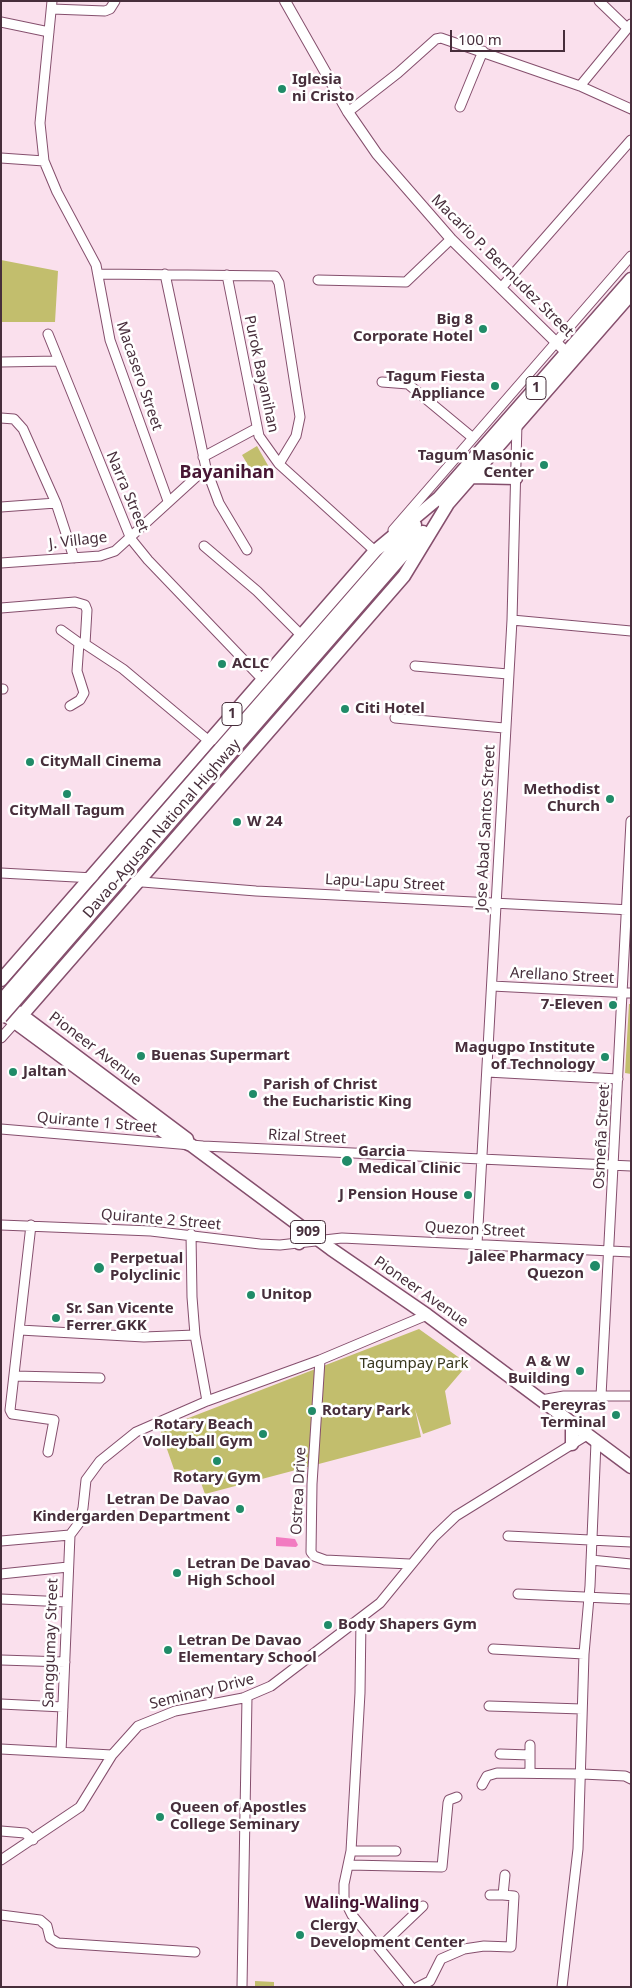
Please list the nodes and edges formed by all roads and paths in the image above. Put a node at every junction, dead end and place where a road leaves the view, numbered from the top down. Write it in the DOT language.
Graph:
graph roads {
  1 [pos="115,1"];
  2 [pos="284,1"];
  3 [pos="599,1"];
  4 [pos="52,5"];
  5 [pos="1,22"];
  6 [pos="629,26"];
  7 [pos="49,32"];
  8 [pos="483,51"];
  9 [pos="580,86"];
  10 [pos="460,107"];
  11 [pos="631,109"];
  12 [pos="348,112"];
  13 [pos="631,140"];
  14 [pos="1,158"];
  15 [pos="44,161"];
  16 [pos="450,240"];
  17 [pos="631,256"];
  18 [pos="99,274"];
  19 [pos="165,274"];
  20 [pos="227,275"];
  21 [pos="318,280"];
  22 [pos="631,280"];
  23 [pos="501,288"];
  24 [pos="631,294"];
  25 [pos="48,334"];
  26 [pos="556,342"];
  27 [pos="567,353"];
  28 [pos="58,361"];
  29 [pos="1,362"];
  30 [pos="382,382"];
  31 [pos="1,418"];
  32 [pos="514,420"];
  33 [pos="256,428"];
  34 [pos="473,438"];
  35 [pos="203,456"];
  36 [pos="279,464"];
  37 [pos="206,468"];
  38 [pos="472,477"];
  39 [pos="516,478"];
  40 [pos="445,499"];
  41 [pos="168,501"];
  42 [pos="56,503"];
  43 [pos="1,507"];
  44 [pos="131,538"];
  45 [pos="204,546"];
  46 [pos="247,550"];
  47 [pos="375,551"];
  48 [pos="74,558"];
  49 [pos="1,562"];
  50 [pos="1,608"];
  51 [pos="512,620"];
  52 [pos="60,630"];
  53 [pos="631,631"];
  54 [pos="301,635"];
  55 [pos="82,644"];
  56 [pos="415,666"];
  57 [pos="508,674"];
  58 [pos="263,680"];
  59 [pos="70,706"];
  60 [pos="396,718"];
  61 [pos="504,728"];
  62 [pos="209,741"];
  63 [pos="224,753"];
  64 [pos="631,821"];
  65 [pos="1,873"];
  66 [pos="90,878"];
  67 [pos="137,882"];
  68 [pos="497,903"];
  69 [pos="629,910"];
  70 [pos="1,980"];
  71 [pos="492,986"];
  72 [pos="627,992"];
  73 [pos="1,1000"];
  74 [pos="9,1017"];
  75 [pos="1,1038"];
  76 [pos="487,1072"];
  77 [pos="618,1078"];
  78 [pos="1,1129"];
  79 [pos="191,1145"];
  80 [pos="482,1159"];
  81 [pos="614,1165"];
  82 [pos="631,1166"];
  83 [pos="1,1225"];
  84 [pos="31,1226"];
  85 [pos="306,1230"];
  86 [pos="191,1234"];
  87 [pos="318,1239"];
  88 [pos="298,1243"];
  89 [pos="477,1244"];
  90 [pos="610,1251"];
  91 [pos="631,1252"];
  92 [pos="427,1315"];
  93 [pos="20,1330"];
  94 [pos="196,1335"];
  95 [pos="320,1360"];
  96 [pos="14,1376"];
  97 [pos="100,1378"];
  98 [pos="601,1396"];
  99 [pos="631,1396"];
  100 [pos="541,1400"];
  101 [pos="207,1401"];
  102 [pos="572,1423"];
  103 [pos="592,1438"];
  104 [pos="572,1444"];
  105 [pos="48,1452"];
  106 [pos="631,1467"];
  107 [pos="70,1535"];
  108 [pos="508,1536"];
  109 [pos="592,1538"];
  110 [pos="1,1541"];
  111 [pos="631,1542"];
  112 [pos="591,1560"];
  113 [pos="410,1564"];
  114 [pos="631,1564"];
  115 [pos="68,1567"];
  116 [pos="1,1574"];
  117 [pos="518,1594"];
  118 [pos="589,1597"];
  119 [pos="1,1599"];
  120 [pos="629,1599"];
  121 [pos="66,1602"];
  122 [pos="361,1618"];
  123 [pos="494,1649"];
  124 [pos="584,1654"];
  125 [pos="1,1660"];
  126 [pos="65,1662"];
  127 [pos="247,1697"];
  128 [pos="1,1704"];
  129 [pos="489,1706"];
  130 [pos="63,1707"];
  131 [pos="582,1708"];
  132 [pos="530,1745"];
  133 [pos="1,1749"];
  134 [pos="61,1752"];
  135 [pos="500,1754"];
  136 [pos="112,1755"];
  137 [pos="530,1755"];
  138 [pos="530,1773"];
  139 [pos="582,1774"];
  140 [pos="631,1778"];
  141 [pos="482,1785"];
  142 [pos="457,1797"];
  143 [pos="1,1831"];
  144 [pos="33,1840"];
  145 [pos="351,1851"];
  146 [pos="396,1851"];
  147 [pos="1,1860"];
  148 [pos="349,1865"];
  149 [pos="505,1875"];
  150 [pos="490,1895"];
  151 [pos="504,1895"];
  152 [pos="423,1906"];
  153 [pos="1,1915"];
  154 [pos="380,1947"];
  155 [pos="195,1952"];
  156 [pos="432,1984"];
  157 [pos="242,1987"];
  158 [pos="410,1987"];
  159 [pos="418,1987"];
  160 [pos="562,1987"];
  1 -- 4 [label="street"];
  2 -- 12 [label="main road, Macario P. Bermudez Street"];
  3 -- 6 [label="street"];
  4 -- 7 [label="street, Macasero Street"];
  5 -- 7 [label="street"];
  6 -- 9 [label="street"];
  7 -- 15 [label="street, Macasero Street"];
  8 -- 9 [label="street"];
  8 -- 10 [label="street"];
  8 -- 12 [label="street"];
  9 -- 11 [label="street"];
  12 -- 16 [label="main road, Macario P. Bermudez Street"];
  13 -- 23 [label="street"];
  14 -- 15 [label="street"];
  15 -- 18 [label="street, Macasero Street"];
  16 -- 21 [label="street"];
  16 -- 23 [label="main road, Macario P. Bermudez Street"];
  17 -- 26 [label="street"];
  18 -- 19 [label="street"];
  18 -- 41 [label="street, Macasero Street"];
  19 -- 20 [label="street"];
  19 -- 35 [label="street"];
  20 -- 33 [label="street, Purok Bayanihan"];
  20 -- 36 [label="street"];
  22 -- 27 [label="highway, Davao-Agusan National Highway / 1"];
  23 -- 26 [label="main road, Macario P. Bermudez Street"];
  24 -- 32 [label="highway, Davao-Agusan National Highway / 1"];
  25 -- 28 [label="street, Narra Street"];
  26 -- 27 [label="main road, Macario P. Bermudez Street"];
  26 -- 34 [label="street"];
  27 -- 32 [label="highway, Davao-Agusan National Highway / 1"];
  28 -- 29 [label="street"];
  28 -- 44 [label="street, Narra Street"];
  30 -- 34 [label="street"];
  31 -- 42 [label="street"];
  32 -- 38 [label="highway, Davao-Agusan National Highway / 1"];
  32 -- 39 [label="street, Jose Abad Santos Street"];
  32 -- 40 [label="highway, Davao-Agusan National Highway / 1"];
  33 -- 35 [label="street"];
  33 -- 36 [label="street, Purok Bayanihan"];
  34 -- 47 [label="street"];
  35 -- 37 [label="street"];
  36 -- 47 [label="street, Purok Bayanihan"];
  37 -- 41 [label="street, J. Village"];
  37 -- 46 [label="street"];
  38 -- 39 [label="highway"];
  38 -- 40 [label="highway, Davao-Agusan National Highway / 1"];
  39 -- 51 [label="street, Jose Abad Santos Street"];
  40 -- 47 [label="highway, Davao-Agusan National Highway / 1"];
  40 -- 63 [label="highway, Davao-Agusan National Highway / 1"];
  40 -- 67 [label="highway, Davao-Agusan National Highway / 1"];
  41 -- 44 [label="street, J. Village"];
  42 -- 43 [label="street"];
  42 -- 48 [label="street"];
  44 -- 48 [label="street, J. Village"];
  44 -- 58 [label="street, Narra Street"];
  45 -- 54 [label="street"];
  47 -- 54 [label="highway, Davao-Agusan National Highway / 1"];
  48 -- 49 [label="street, J. Village"];
  50 -- 55 [label="street"];
  51 -- 53 [label="street"];
  51 -- 57 [label="street, Jose Abad Santos Street"];
  52 -- 55 [label="street"];
  54 -- 58 [label="highway, Davao-Agusan National Highway / 1"];
  55 -- 59 [label="street"];
  55 -- 62 [label="street"];
  56 -- 57 [label="street"];
  57 -- 61 [label="street, Jose Abad Santos Street"];
  58 -- 62 [label="highway, Davao-Agusan National Highway / 1"];
  60 -- 61 [label="street"];
  61 -- 68 [label="street, Jose Abad Santos Street"];
  62 -- 66 [label="highway, Davao-Agusan National Highway / 1"];
  63 -- 73 [label="highway, Davao-Agusan National Highway / 1, bridge"];
  63 -- 74 [label="highway, Davao-Agusan National Highway / 1, bridge"];
  64 -- 69 [label="street, Osmeña Street"];
  65 -- 66 [label="street, Lapu-Lapu Street"];
  66 -- 67 [label="street, Lapu-Lapu Street"];
  66 -- 70 [label="highway, Davao-Agusan National Highway / 1"];
  67 -- 68 [label="street, Lapu-Lapu Street"];
  67 -- 74 [label="highway, Davao-Agusan National Highway / 1"];
  68 -- 69 [label="street, Lapu-Lapu Street"];
  68 -- 71 [label="street, Jose Abad Santos Street"];
  69 -- 72 [label="street, Osmeña Street"];
  71 -- 72 [label="street, Arellano Street"];
  71 -- 76 [label="street, Jose Abad Santos Street"];
  72 -- 77 [label="street, Osmeña Street"];
  73 -- 74 [label="highway, Pioneer Avenue"];
  74 -- 75 [label="street"];
  74 -- 79 [label="highway, Pioneer Avenue / 909"];
  76 -- 77 [label="street"];
  76 -- 80 [label="street, Jose Abad Santos Street"];
  77 -- 81 [label="street, Osmeña Street"];
  78 -- 79 [label="street, Quirante 1 Street"];
  79 -- 80 [label="street, Rizal Street"];
  79 -- 85 [label="highway, Pioneer Avenue / 909"];
  80 -- 81 [label="street, Rizal Street"];
  80 -- 89 [label="street, Jose Abad Santos Street"];
  81 -- 82 [label="street, Rizal Street"];
  81 -- 90 [label="street, Osmeña Street"];
  83 -- 84 [label="street, Quirante 2 Street"];
  84 -- 86 [label="street, Quirante 2 Street"];
  84 -- 93 [label="street"];
  85 -- 87 [label="highway, Pioneer Avenue / 909"];
  85 -- 88 [label="highway"];
  86 -- 88 [label="street, Quirante 2 Street"];
  86 -- 94 [label="street"];
  87 -- 88 [label="street, Quirante 2 Street"];
  87 -- 89 [label="street, Quezon Street"];
  87 -- 92 [label="highway, Pioneer Avenue / 909"];
  89 -- 90 [label="street, Quezon Street"];
  90 -- 91 [label="street, Quezon Street"];
  90 -- 98 [label="street, Osmeña Street"];
  92 -- 95 [label="street"];
  92 -- 100 [label="highway, Pioneer Avenue / 909"];
  93 -- 94 [label="street"];
  93 -- 96 [label="street"];
  94 -- 101 [label="street"];
  95 -- 101 [label="street"];
  95 -- 113 [label="street, Ostrea Drive"];
  96 -- 97 [label="street"];
  96 -- 105 [label="street"];
  98 -- 99 [label="street"];
  98 -- 100 [label="street"];
  100 -- 102 [label="highway, Pioneer Avenue / 909"];
  101 -- 107 [label="street"];
  102 -- 103 [label="highway, Pioneer Avenue / 909"];
  102 -- 104 [label="highway"];
  103 -- 104 [label="street, Seminary Drive"];
  103 -- 106 [label="highway, Pioneer Avenue / 909"];
  103 -- 109 [label="street"];
  104 -- 113 [label="street, Seminary Drive"];
  107 -- 110 [label="street"];
  107 -- 115 [label="street, Sanggumay Street"];
  108 -- 109 [label="street"];
  109 -- 111 [label="street"];
  109 -- 112 [label="street"];
  112 -- 114 [label="street"];
  112 -- 118 [label="street"];
  113 -- 122 [label="street, Seminary Drive"];
  115 -- 116 [label="street"];
  115 -- 121 [label="street, Sanggumay Street"];
  117 -- 118 [label="street"];
  118 -- 120 [label="street"];
  118 -- 124 [label="street"];
  119 -- 121 [label="street"];
  121 -- 126 [label="street, Sanggumay Street"];
  122 -- 127 [label="street, Seminary Drive"];
  122 -- 145 [label="street"];
  123 -- 124 [label="street"];
  124 -- 131 [label="street"];
  125 -- 126 [label="street"];
  126 -- 130 [label="street, Sanggumay Street"];
  127 -- 136 [label="street, Seminary Drive"];
  127 -- 157 [label="street"];
  128 -- 130 [label="street"];
  129 -- 131 [label="street"];
  130 -- 134 [label="street, Sanggumay Street"];
  131 -- 139 [label="street"];
  132 -- 137 [label="street"];
  133 -- 134 [label="street"];
  134 -- 136 [label="street"];
  135 -- 137 [label="street"];
  136 -- 144 [label="street, Seminary Drive"];
  137 -- 138 [label="street"];
  138 -- 139 [label="street"];
  138 -- 141 [label="street"];
  139 -- 140 [label="street"];
  139 -- 160 [label="street"];
  142 -- 148 [label="street"];
  143 -- 144 [label="street"];
  144 -- 147 [label="street, Seminary Drive"];
  145 -- 146 [label="street"];
  145 -- 148 [label="street"];
  148 -- 154 [label="street"];
  149 -- 151 [label="street"];
  150 -- 151 [label="street"];
  151 -- 156 [label="street"];
  152 -- 154 [label="street"];
  153 -- 155 [label="street"];
  154 -- 158 [label="street"];
  156 -- 159 [label="street"];
}
